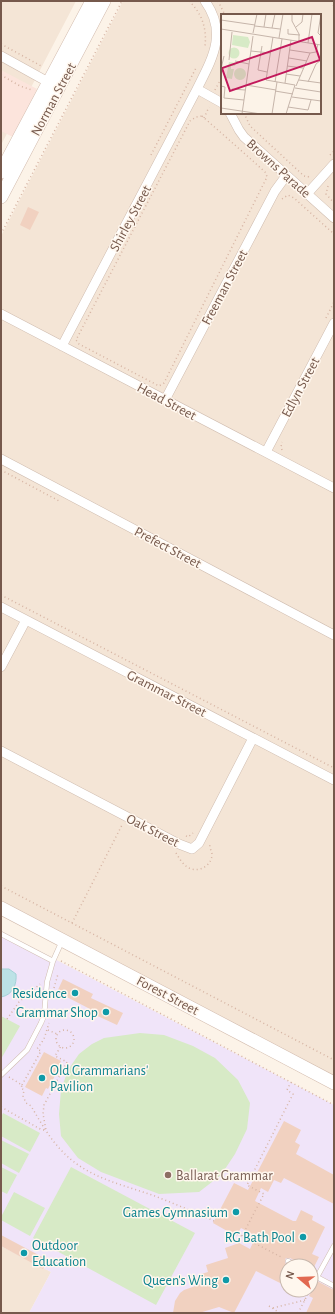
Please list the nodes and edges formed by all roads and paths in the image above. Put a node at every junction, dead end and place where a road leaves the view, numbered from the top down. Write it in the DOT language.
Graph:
graph roads {
  1 [pos="92,1"];
  2 [pos="104,1"];
  3 [pos="122,1"];
  4 [pos="189,1"];
  5 [pos="205,1"];
  6 [pos="218,1"];
  7 [pos="332,1"];
  8 [pos="334,10"];
  9 [pos="224,14"];
  10 [pos="1,44"];
  11 [pos="204,49"];
  12 [pos="1,56"];
  13 [pos="43,68"];
  14 [pos="1,75"];
  15 [pos="54,84"];
  16 [pos="197,89"];
  17 [pos="32,90"];
  18 [pos="221,102"];
  19 [pos="231,114"];
  20 [pos="244,114"];
  21 [pos="192,118"];
  22 [pos="334,164"];
  23 [pos="1,172"];
  24 [pos="312,175"];
  25 [pos="286,176"];
  26 [pos="327,186"];
  27 [pos="307,194"];
  28 [pos="1,197"];
  29 [pos="280,202"];
  30 [pos="334,203"];
  31 [pos="334,218"];
  32 [pos="1,234"];
  33 [pos="334,234"];
  34 [pos="1,314"];
  35 [pos="334,323"];
  36 [pos="62,346"];
  37 [pos="164,383"];
  38 [pos="165,400"];
  39 [pos="266,452"];
  40 [pos="1,459"];
  41 [pos="334,488"];
  42 [pos="1,595"];
  43 [pos="1,607"];
  44 [pos="26,620"];
  45 [pos="334,635"];
  46 [pos="1,667"];
  47 [pos="253,738"];
  48 [pos="1,751"];
  49 [pos="334,768"];
  50 [pos="334,780"];
  51 [pos="127,817"];
  52 [pos="193,832"];
  53 [pos="185,836"];
  54 [pos="1,886"];
  55 [pos="1,908"];
  56 [pos="72,923"];
  57 [pos="1,934"];
  58 [pos="63,940"];
  59 [pos="54,959"];
  60 [pos="50,970"];
  61 [pos="58,974"];
  62 [pos="40,983"];
  63 [pos="7,1019"];
  64 [pos="48,1030"];
  65 [pos="58,1035"];
  66 [pos="61,1046"];
  67 [pos="334,1060"];
  68 [pos="2,1073"];
  69 [pos="291,1082"];
  70 [pos="334,1082"];
  71 [pos="334,1105"];
  72 [pos="1,1107"];
  73 [pos="46,1130"];
  74 [pos="214,1221"];
  75 [pos="237,1234"];
  76 [pos="242,1236"];
  77 [pos="334,1246"];
  78 [pos="282,1258"];
  79 [pos="319,1273"];
  80 [pos="319,1278"];
  81 [pos="334,1286"];
  82 [pos="305,1300"];
  83 [pos="269,1306"];
  84 [pos="273,1308"];
  85 [pos="280,1313"];
  86 [pos="298,1313"];
  1 -- 15 [label="main road, Norman Street"];
  2 -- 15 [label="main road, Norman Street"];
  3 -- 32 [label="path"];
  4 -- 11 [label="path"];
  5 -- 16 [label="street"];
  6 -- 9 [label="path"];
  7 -- 8 [label="path"];
  10 -- 13 [label="path"];
  12 -- 15 [label="street"];
  14 -- 17 [label="path"];
  15 -- 23 [label="main road, Norman Street"];
  15 -- 28 [label="main road, Norman Street"];
  16 -- 18 [label="street"];
  16 -- 36 [label="street, Shirley Street"];
  19 -- 25 [label="street, Browns Parade"];
  20 -- 24 [label="path"];
  21 -- 37 [label="path"];
  22 -- 27 [label="street"];
  25 -- 27 [label="street, Browns Parade"];
  25 -- 38 [label="street, Freeman Street"];
  26 -- 30 [label="path"];
  27 -- 31 [label="street, Browns Parade"];
  29 -- 33 [label="path"];
  34 -- 36 [label="street, Head Street"];
  35 -- 39 [label="street, Edlyn Street"];
  36 -- 38 [label="street, Head Street"];
  38 -- 39 [label="street, Head Street"];
  39 -- 41 [label="street, Head Street"];
  40 -- 45 [label="street, Prefect Street"];
  42 -- 49 [label="path"];
  43 -- 44 [label="street, Grammar Street"];
  44 -- 46 [label="street"];
  44 -- 47 [label="street, Grammar Street"];
  47 -- 50 [label="street, Grammar Street"];
  47 -- 51 [label="street, Oak Street"];
  48 -- 51 [label="street, Oak Street"];
  51 -- 56 [label="path"];
  52 -- 53 [label="path"];
  54 -- 56 [label="path"];
  55 -- 58 [label="main road, Forest Street"];
  56 -- 67 [label="path"];
  57 -- 59 [label="lane"];
  58 -- 59 [label="lane"];
  58 -- 70 [label="main road, Forest Street"];
  59 -- 60 [label="lane"];
  59 -- 69 [label="path"];
  60 -- 61 [label="path"];
  60 -- 68 [label="lane"];
  62 -- 63 [label="path"];
  64 -- 65 [label="path"];
  65 -- 66 [label="path"];
  65 -- 66 [label="path"];
  66 -- 73 [label="path"];
  68 -- 73 [label="path"];
  69 -- 71 [label="path"];
  69 -- 76 [label="path"];
  72 -- 73 [label="path"];
  73 -- 74 [label="path"];
  75 -- 76 [label="path"];
  76 -- 78 [label="path"];
  77 -- 79 [label="lane"];
  80 -- 81 [label="lane"];
  82 -- 84 [label="path"];
  82 -- 86 [label="path"];
  83 -- 84 [label="path"];
  84 -- 85 [label="path"];
}
